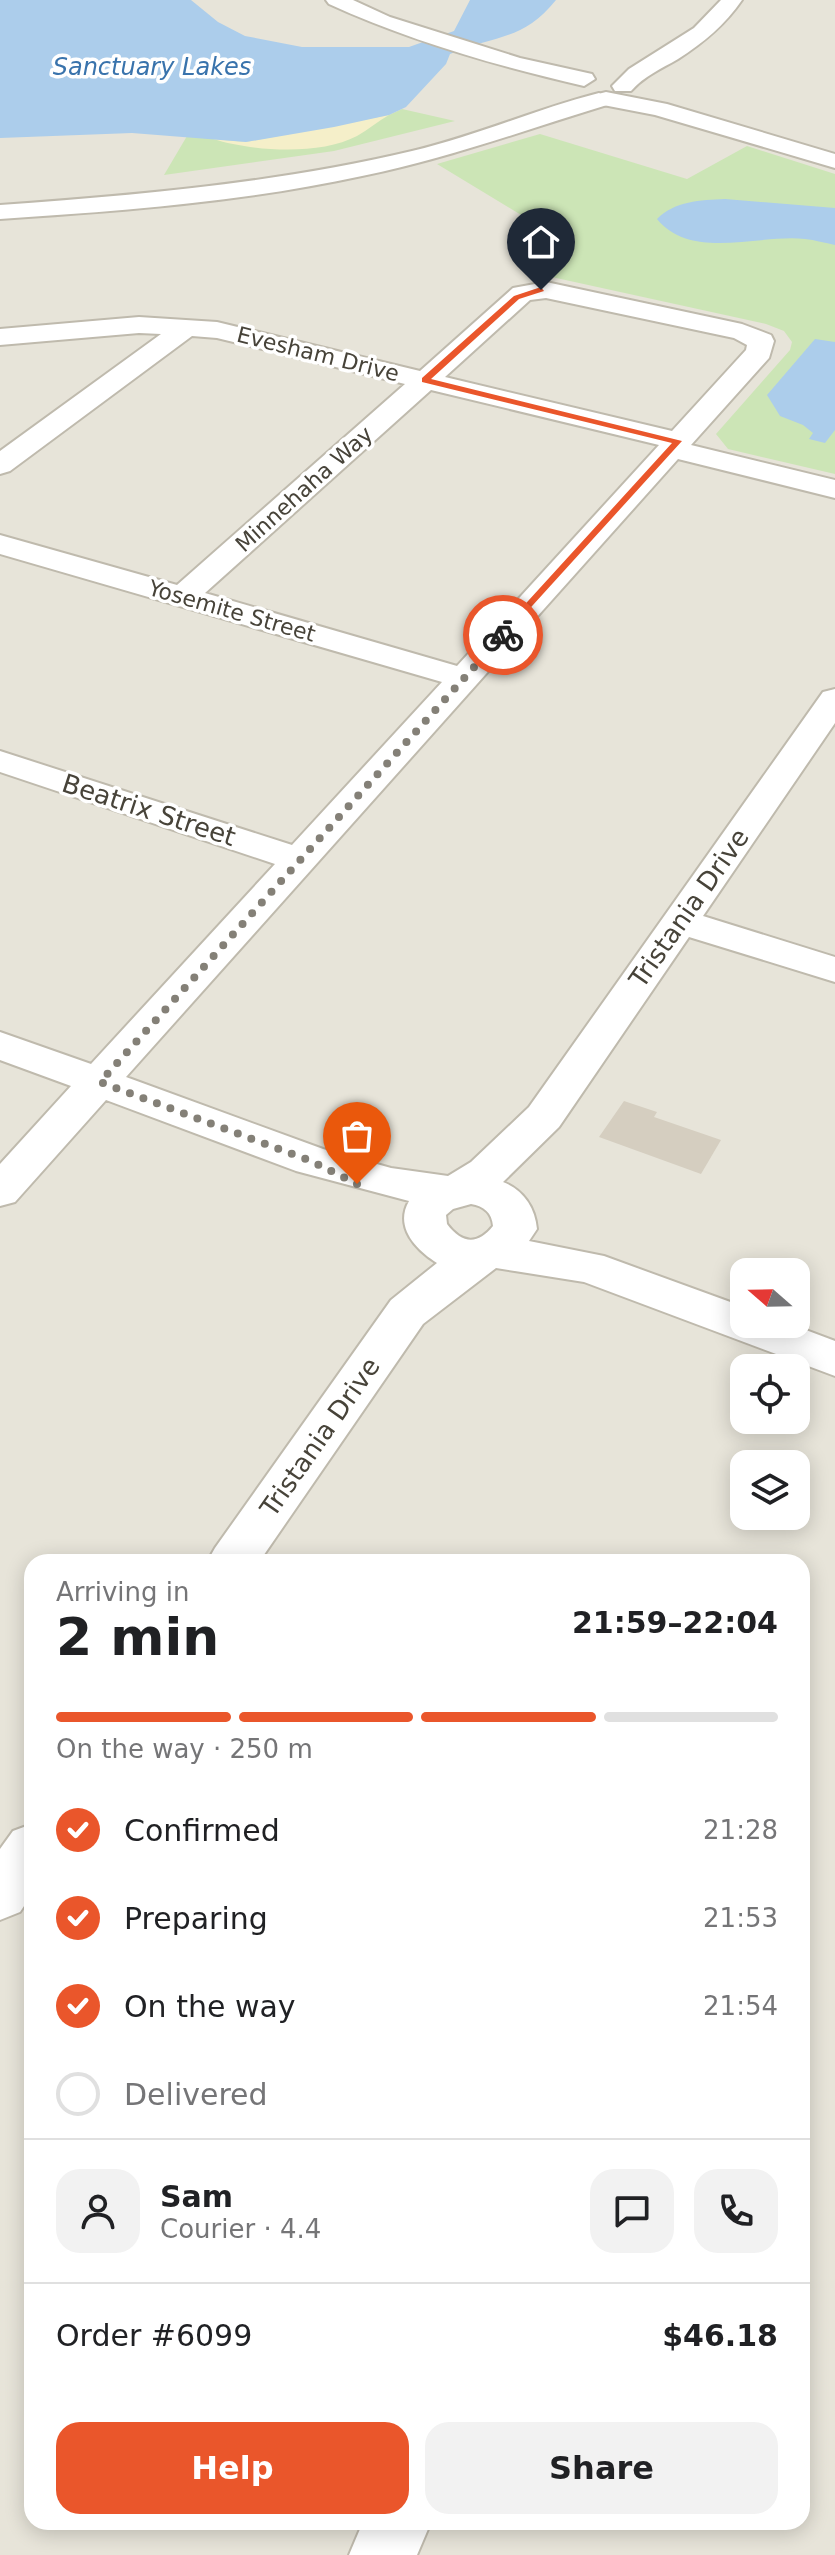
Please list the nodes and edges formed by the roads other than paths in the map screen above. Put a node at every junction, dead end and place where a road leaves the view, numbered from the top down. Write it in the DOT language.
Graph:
graph roads {
  1 [pos="336,0"];
  2 [pos="705,0"];
  3 [pos="732,0"];
  4 [pos="596,89"];
  5 [pos="835,140"];
  6 [pos="810,153"];
  7 [pos="835,161"];
  8 [pos="0,199"];
  9 [pos="70,200"];
  10 [pos="0,212"];
  11 [pos="177,326"];
  12 [pos="0,337"];
  13 [pos="425,380"];
  14 [pos="674,445"];
  15 [pos="0,465"];
  16 [pos="835,489"];
  17 [pos="0,544"];
  18 [pos="182,597"];
  19 [pos="463,678"];
  20 [pos="835,699"];
  21 [pos="0,761"];
  22 [pos="298,859"];
  23 [pos="680,921"];
  24 [pos="835,970"];
  25 [pos="0,1045"];
  26 [pos="100,1082"];
  27 [pos="544,1117"];
  28 [pos="311,1161"];
  29 [pos="0,1191"];
  30 [pos="454,1191"];
  31 [pos="510,1208"];
  32 [pos="427,1234"];
  33 [pos="488,1253"];
  34 [pos="589,1267"];
  35 [pos="407,1312"];
  36 [pos="835,1359"];
  37 [pos="238,1554"];
  38 [pos="24,1860"];
  39 [pos="0,1894"];
  40 [pos="394,2530"];
  41 [pos="383,2555"];
  1 -- 4 [label="street"];
  2 -- 4 [label="street"];
  3 -- 4 [label="street"];
  4 -- 6 [label="street"];
  4 -- 9 [label="street"];
  5 -- 6 [label="street"];
  6 -- 7 [label="street"];
  8 -- 9 [label="street"];
  9 -- 10 [label="street"];
  11 -- 12 [label="street, Evesham Drive"];
  11 -- 13 [label="street, Evesham Drive"];
  11 -- 15 [label="street"];
  13 -- 14 [label="street, Evesham Drive"];
  13 -- 14 [label="street, Minnehaha Way"];
  13 -- 18 [label="street, Minnehaha Way"];
  14 -- 16 [label="street, Evesham Drive"];
  14 -- 19 [label="street"];
  17 -- 18 [label="street, Yosemite Street"];
  18 -- 19 [label="street, Yosemite Street"];
  19 -- 22 [label="street"];
  20 -- 23 [label="street, Tristania Drive"];
  21 -- 22 [label="street, Beatrix Street"];
  22 -- 26 [label="street"];
  23 -- 24 [label="street"];
  23 -- 27 [label="street, Tristania Drive"];
  25 -- 26 [label="street"];
  26 -- 28 [label="street"];
  26 -- 29 [label="street"];
  27 -- 30 [label="street, Tristania Drive"];
  27 -- 31 [label="street, Tristania Drive"];
  28 -- 30 [label="street"];
  28 -- 32 [label="street"];
  30 -- 31 [label="street"];
  30 -- 32 [label="street"];
  31 -- 33 [label="street"];
  31 -- 34 [label="street"];
  32 -- 33 [label="street"];
  32 -- 35 [label="street, Tristania Drive"];
  33 -- 34 [label="street"];
  33 -- 35 [label="street, Tristania Drive"];
  34 -- 36 [label="street"];
  35 -- 37 [label="street, Tristania Drive"];
  38 -- 39 [label="street"];
  40 -- 41 [label="street"];
}
